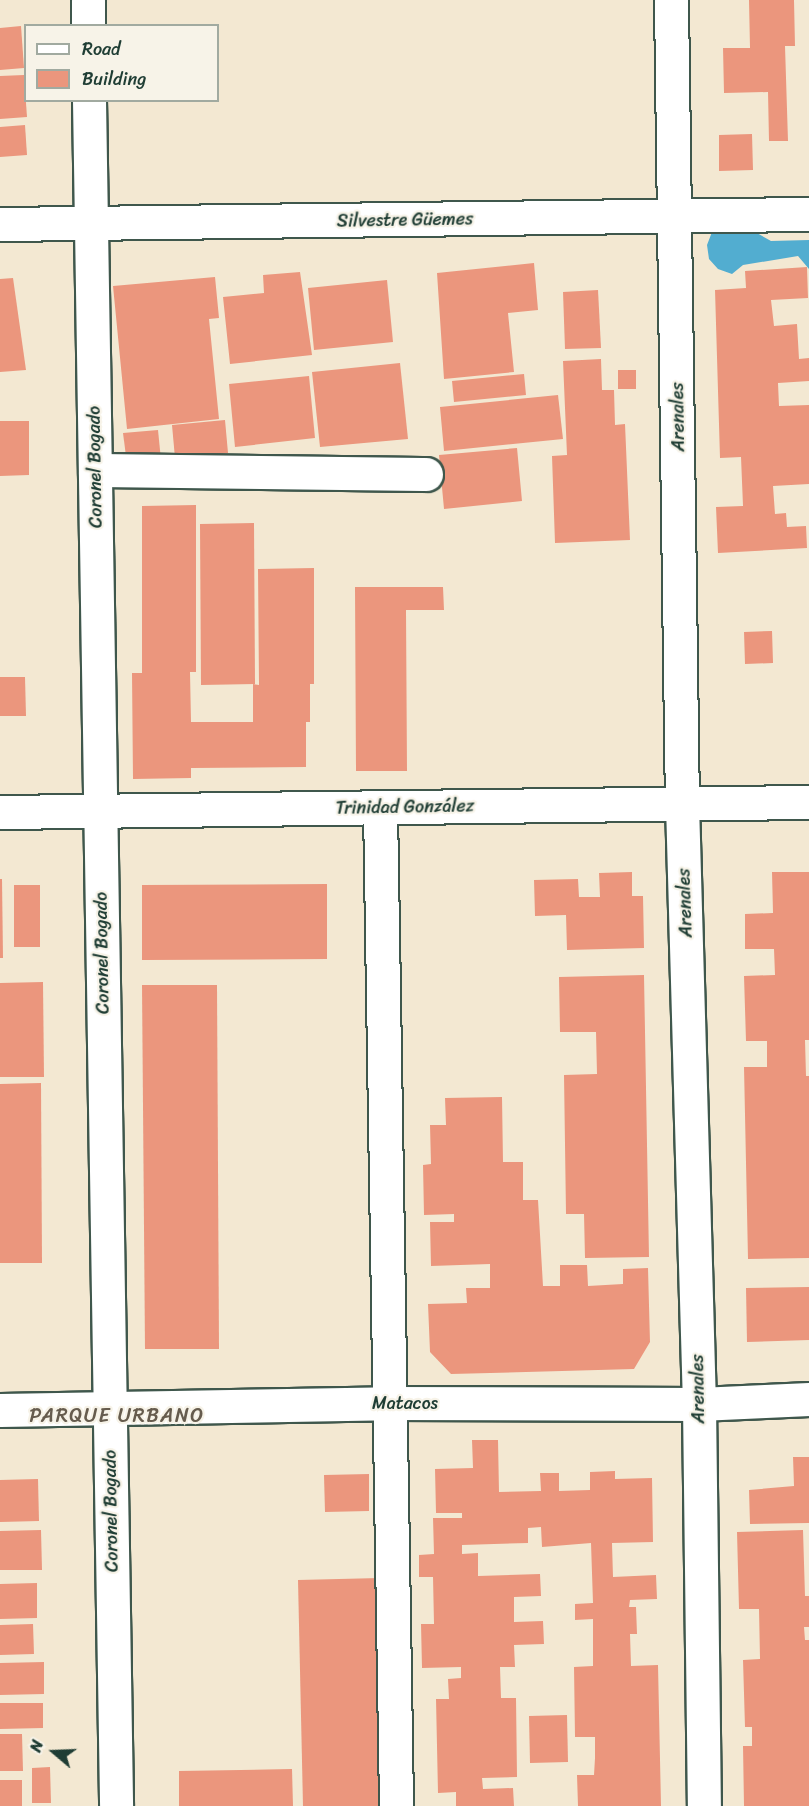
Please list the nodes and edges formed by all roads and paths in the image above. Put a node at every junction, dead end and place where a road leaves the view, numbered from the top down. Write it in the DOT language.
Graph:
graph roads {
  1 [pos="88,0"];
  2 [pos="671,0"];
  3 [pos="88,24"];
  4 [pos="89,102"];
  5 [pos="809,214"];
  6 [pos="675,217"];
  7 [pos="91,223"];
  8 [pos="0,224"];
  9 [pos="95,470"];
  10 [pos="426,474"];
  11 [pos="809,802"];
  12 [pos="682,804"];
  13 [pos="380,807"];
  14 [pos="100,811"];
  15 [pos="0,812"];
  16 [pos="809,1399"];
  17 [pos="389,1402"];
  18 [pos="699,1404"];
  19 [pos="109,1408"];
  20 [pos="0,1410"];
  21 [pos="116,1806"];
  22 [pos="396,1806"];
  23 [pos="704,1806"];
  1 -- 3 [label="street"];
  2 -- 6 [label="street, Arenales"];
  4 -- 7 [label="street, Coronel Bogado"];
  5 -- 6 [label="street, Silvestre Güemes"];
  6 -- 7 [label="street, Silvestre Güemes"];
  6 -- 12 [label="street, Arenales"];
  7 -- 8 [label="street, Silvestre Güemes"];
  7 -- 9 [label="street, Coronel Bogado"];
  9 -- 10 [label="street"];
  9 -- 14 [label="street, Coronel Bogado"];
  11 -- 12 [label="street, Trinidad González"];
  12 -- 13 [label="street, Trinidad González"];
  12 -- 18 [label="street, Arenales"];
  13 -- 14 [label="street, Trinidad González"];
  13 -- 17 [label="street"];
  14 -- 15 [label="street, Trinidad González"];
  14 -- 19 [label="street, Coronel Bogado"];
  16 -- 18 [label="street, Matacos"];
  17 -- 18 [label="street, Matacos"];
  17 -- 19 [label="street, Matacos"];
  17 -- 22 [label="street"];
  18 -- 23 [label="street, Arenales"];
  19 -- 20 [label="street, Matacos"];
  19 -- 21 [label="street, Coronel Bogado"];
}
